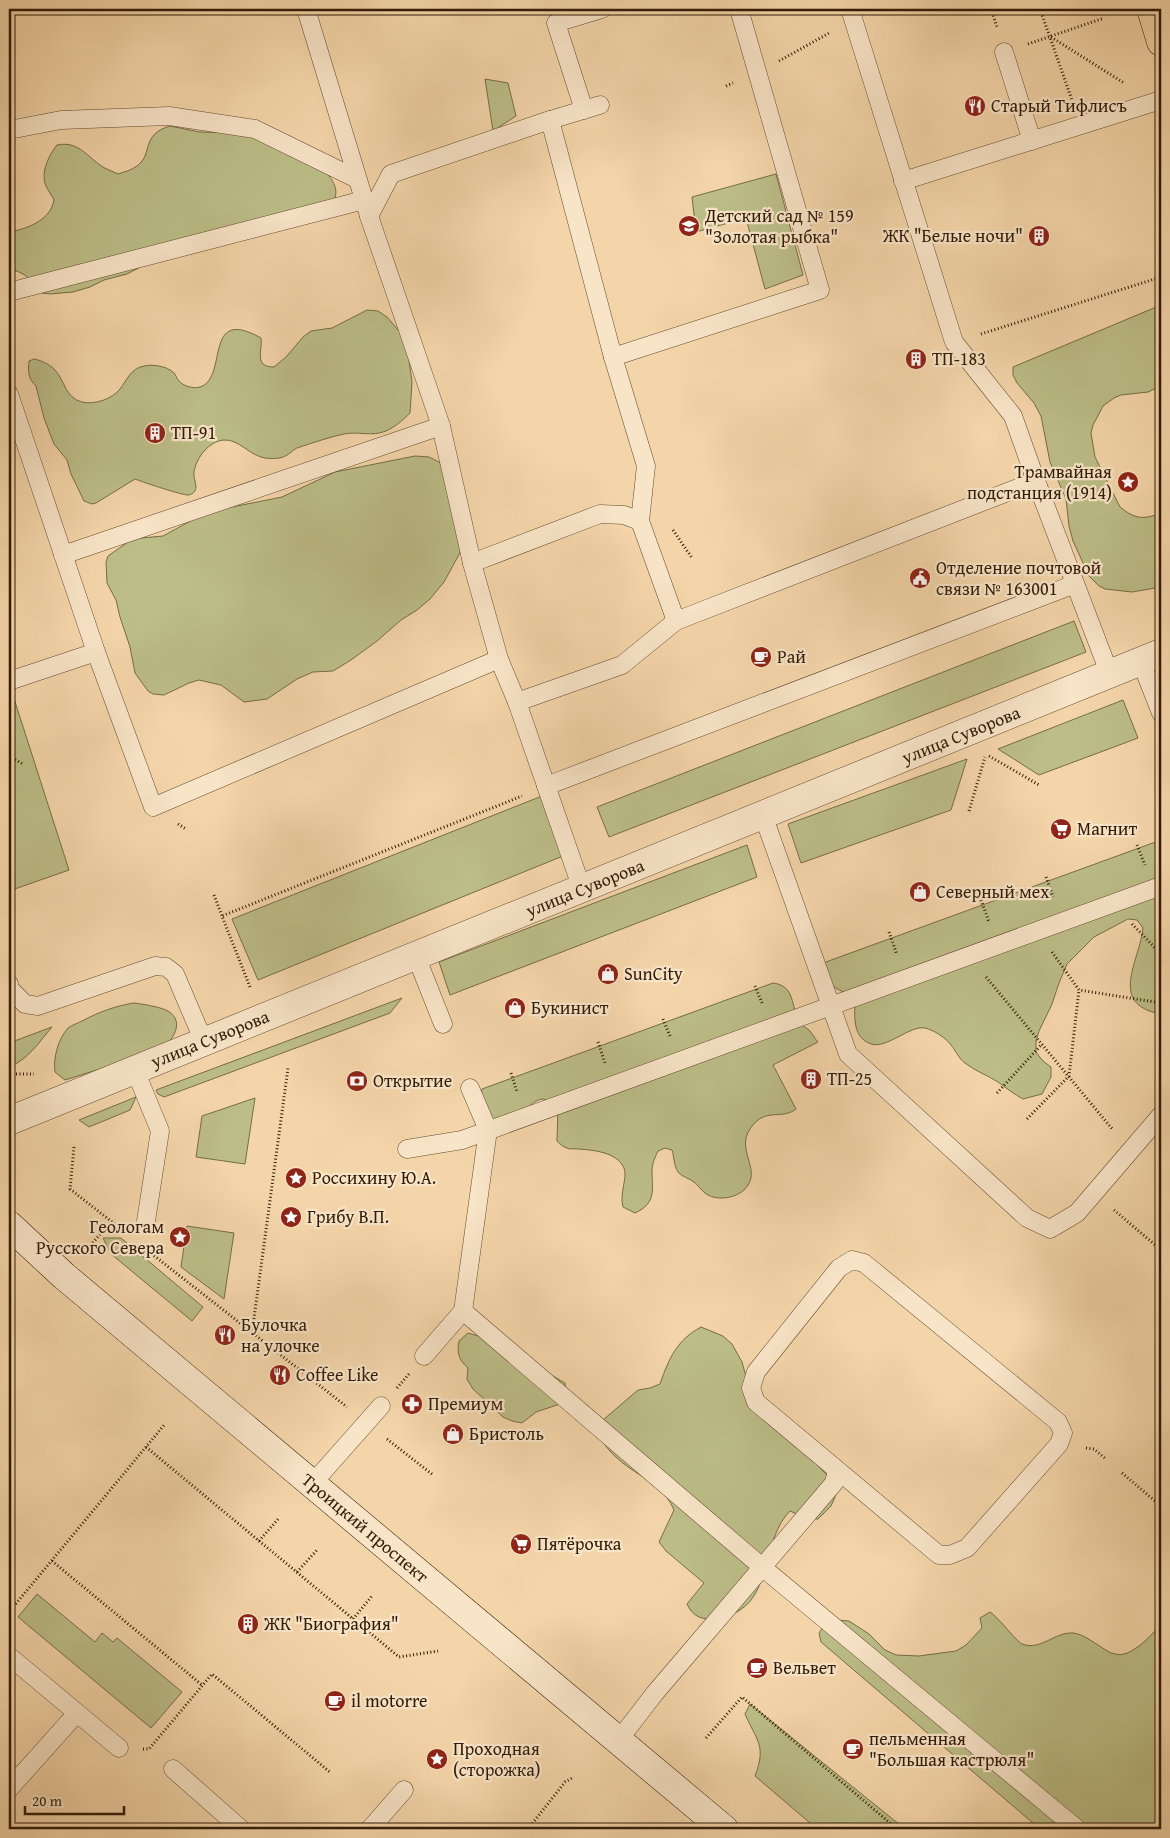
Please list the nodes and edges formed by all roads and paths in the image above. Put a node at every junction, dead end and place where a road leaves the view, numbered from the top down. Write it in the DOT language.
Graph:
graph roads {
  1 [pos="306,9"];
  2 [pos="602,9"];
  3 [pos="740,9"];
  4 [pos="1040,9"];
  5 [pos="1151,9"];
  6 [pos="852,16"];
  7 [pos="1104,18"];
  8 [pos="1050,36"];
  9 [pos="1161,42"];
  10 [pos="1004,52"];
  11 [pos="758,73"];
  12 [pos="726,86"];
  13 [pos="1118,88"];
  14 [pos="1161,100"];
  15 [pos="1074,104"];
  16 [pos="550,120"];
  17 [pos="9,130"];
  18 [pos="1032,140"];
  19 [pos="358,179"];
  20 [pos="904,181"];
  21 [pos="367,208"];
  22 [pos="1161,277"];
  23 [pos="9,292"];
  24 [pos="954,342"];
  25 [pos="614,357"];
  26 [pos="9,394"];
  27 [pos="441,426"];
  28 [pos="1036,481"];
  29 [pos="640,521"];
  30 [pos="63,555"];
  31 [pos="472,562"];
  32 [pos="1075,584"];
  33 [pos="676,621"];
  34 [pos="96,652"];
  35 [pos="1151,658"];
  36 [pos="499,659"];
  37 [pos="1110,675"];
  38 [pos="9,681"];
  39 [pos="517,702"];
  40 [pos="1161,713"];
  41 [pos="9,756"];
  42 [pos="23,764"];
  43 [pos="546,786"];
  44 [pos="1039,786"];
  45 [pos="969,811"];
  46 [pos="763,815"];
  47 [pos="1161,886"];
  48 [pos="582,889"];
  49 [pos="214,895"];
  50 [pos="1112,904"];
  51 [pos="222,916"];
  52 [pos="1037,931"];
  53 [pos="1161,954"];
  54 [pos="416,956"];
  55 [pos="968,956"];
  56 [pos="9,984"];
  57 [pos="250,988"];
  58 [pos="1079,990"];
  59 [pos="1161,1002"];
  60 [pos="830,1005"];
  61 [pos="443,1024"];
  62 [pos="204,1042"];
  63 [pos="1042,1044"];
  64 [pos="288,1068"];
  65 [pos="135,1070"];
  66 [pos="9,1074"];
  67 [pos="34,1074"];
  68 [pos="1068,1076"];
  69 [pos="470,1088"];
  70 [pos="997,1093"];
  71 [pos="1161,1115"];
  72 [pos="1027,1119"];
  73 [pos="9,1121"];
  74 [pos="488,1130"];
  75 [pos="74,1148"];
  76 [pos="407,1149"];
  77 [pos="1131,1151"];
  78 [pos="1095,1193"];
  79 [pos="146,1221"];
  80 [pos="111,1222"];
  81 [pos="9,1225"];
  82 [pos="126,1233"];
  83 [pos="140,1245"];
  84 [pos="88,1248"];
  85 [pos="1161,1250"];
  86 [pos="463,1311"];
  87 [pos="252,1333"];
  88 [pos="424,1356"];
  89 [pos="381,1406"];
  90 [pos="366,1422"];
  91 [pos="165,1424"];
  92 [pos="146,1447"];
  93 [pos="837,1471"];
  94 [pos="1122,1474"];
  95 [pos="433,1475"];
  96 [pos="312,1484"];
  97 [pos="1161,1506"];
  98 [pos="278,1518"];
  99 [pos="259,1541"];
  100 [pos="317,1550"];
  101 [pos="52,1560"];
  102 [pos="762,1567"];
  103 [pos="297,1572"];
  104 [pos="372,1596"];
  105 [pos="9,1612"];
  106 [pos="353,1619"];
  107 [pos="438,1651"];
  108 [pos="9,1656"];
  109 [pos="202,1685"];
  110 [pos="77,1713"];
  111 [pos="706,1738"];
  112 [pos="618,1741"];
  113 [pos="119,1748"];
  114 [pos="173,1769"];
  115 [pos="331,1773"];
  116 [pos="574,1777"];
  117 [pos="9,1790"];
  118 [pos="404,1790"];
  119 [pos="1076,1828"];
  120 [pos="241,1829"];
  121 [pos="370,1829"];
  122 [pos="528,1829"];
  123 [pos="724,1829"];
  124 [pos="897,1829"];
  1 -- 19 [label="lane"];
  2 -- 16 [label="lane"];
  3 -- 11 [label="lane"];
  4 -- 8 [label="path"];
  5 -- 9 [label="main road"];
  6 -- 11 [label="path"];
  6 -- 20 [label="lane"];
  7 -- 8 [label="path"];
  8 -- 10 [label="path"];
  8 -- 13 [label="path"];
  8 -- 15 [label="path"];
  10 -- 18 [label="lane"];
  11 -- 12 [label="path"];
  11 -- 25 [label="lane"];
  14 -- 18 [label="lane"];
  16 -- 21 [label="lane"];
  16 -- 25 [label="lane"];
  17 -- 19 [label="lane"];
  18 -- 20 [label="lane"];
  19 -- 21 [label="lane"];
  20 -- 24 [label="lane"];
  21 -- 23 [label="lane"];
  21 -- 27 [label="lane"];
  22 -- 24 [label="path"];
  24 -- 28 [label="lane"];
  25 -- 29 [label="lane"];
  26 -- 30 [label="lane"];
  27 -- 30 [label="lane"];
  27 -- 31 [label="lane"];
  28 -- 32 [label="lane"];
  28 -- 33 [label="lane"];
  29 -- 31 [label="lane"];
  29 -- 33 [label="lane"];
  30 -- 34 [label="lane"];
  31 -- 36 [label="lane"];
  32 -- 37 [label="lane"];
  32 -- 43 [label="lane"];
  33 -- 39 [label="lane"];
  34 -- 36 [label="lane"];
  34 -- 38 [label="lane"];
  35 -- 37 [label="street, улица Суворова"];
  35 -- 40 [label="lane"];
  36 -- 39 [label="lane"];
  37 -- 46 [label="street, улица Суворова"];
  39 -- 43 [label="lane"];
  41 -- 42 [label="path"];
  43 -- 48 [label="lane"];
  43 -- 51 [label="path"];
  44 -- 45 [label="path"];
  46 -- 48 [label="street, улица Суворова"];
  46 -- 60 [label="lane"];
  47 -- 50 [label="lane"];
  48 -- 54 [label="street, улица Суворова"];
  49 -- 51 [label="path"];
  50 -- 52 [label="lane"];
  50 -- 53 [label="path"];
  51 -- 57 [label="path"];
  52 -- 55 [label="lane"];
  52 -- 58 [label="path"];
  54 -- 61 [label="lane"];
  54 -- 62 [label="street, улица Суворова"];
  55 -- 60 [label="lane"];
  55 -- 63 [label="path"];
  56 -- 62 [label="lane"];
  58 -- 59 [label="path"];
  58 -- 68 [label="path"];
  60 -- 74 [label="lane"];
  60 -- 78 [label="lane"];
  62 -- 65 [label="street, улица Суворова"];
  63 -- 68 [label="path"];
  63 -- 70 [label="path"];
  64 -- 87 [label="path"];
  65 -- 73 [label="street, улица Суворова"];
  65 -- 79 [label="lane"];
  66 -- 67 [label="path"];
  68 -- 72 [label="path"];
  68 -- 77 [label="path"];
  69 -- 74 [label="lane"];
  71 -- 77 [label="lane"];
  74 -- 76 [label="lane"];
  74 -- 86 [label="lane"];
  75 -- 80 [label="path"];
  77 -- 78 [label="lane"];
  78 -- 85 [label="path"];
  80 -- 82 [label="path"];
  80 -- 84 [label="path"];
  81 -- 96 [label="street, Троицкий проспект"];
  83 -- 87 [label="path"];
  86 -- 88 [label="lane"];
  86 -- 102 [label="lane"];
  87 -- 90 [label="path"];
  88 -- 89 [label="path"];
  89 -- 90 [label="lane"];
  90 -- 95 [label="path"];
  90 -- 96 [label="lane"];
  91 -- 92 [label="path"];
  92 -- 99 [label="path"];
  92 -- 101 [label="path"];
  93 -- 93 [label="lane"];
  93 -- 102 [label="lane"];
  94 -- 97 [label="path"];
  96 -- 112 [label="street, Троицкий проспект"];
  98 -- 99 [label="path"];
  99 -- 103 [label="path"];
  100 -- 103 [label="path"];
  101 -- 105 [label="path"];
  101 -- 109 [label="path"];
  102 -- 112 [label="lane"];
  102 -- 119 [label="lane"];
  103 -- 106 [label="path"];
  104 -- 106 [label="path"];
  106 -- 107 [label="path"];
  108 -- 110 [label="lane"];
  109 -- 113 [label="path"];
  109 -- 115 [label="path"];
  110 -- 113 [label="lane"];
  110 -- 117 [label="lane"];
  111 -- 124 [label="path"];
  112 -- 123 [label="street, Троицкий проспект"];
  114 -- 120 [label="lane"];
  116 -- 122 [label="path"];
  118 -- 121 [label="lane"];
}
